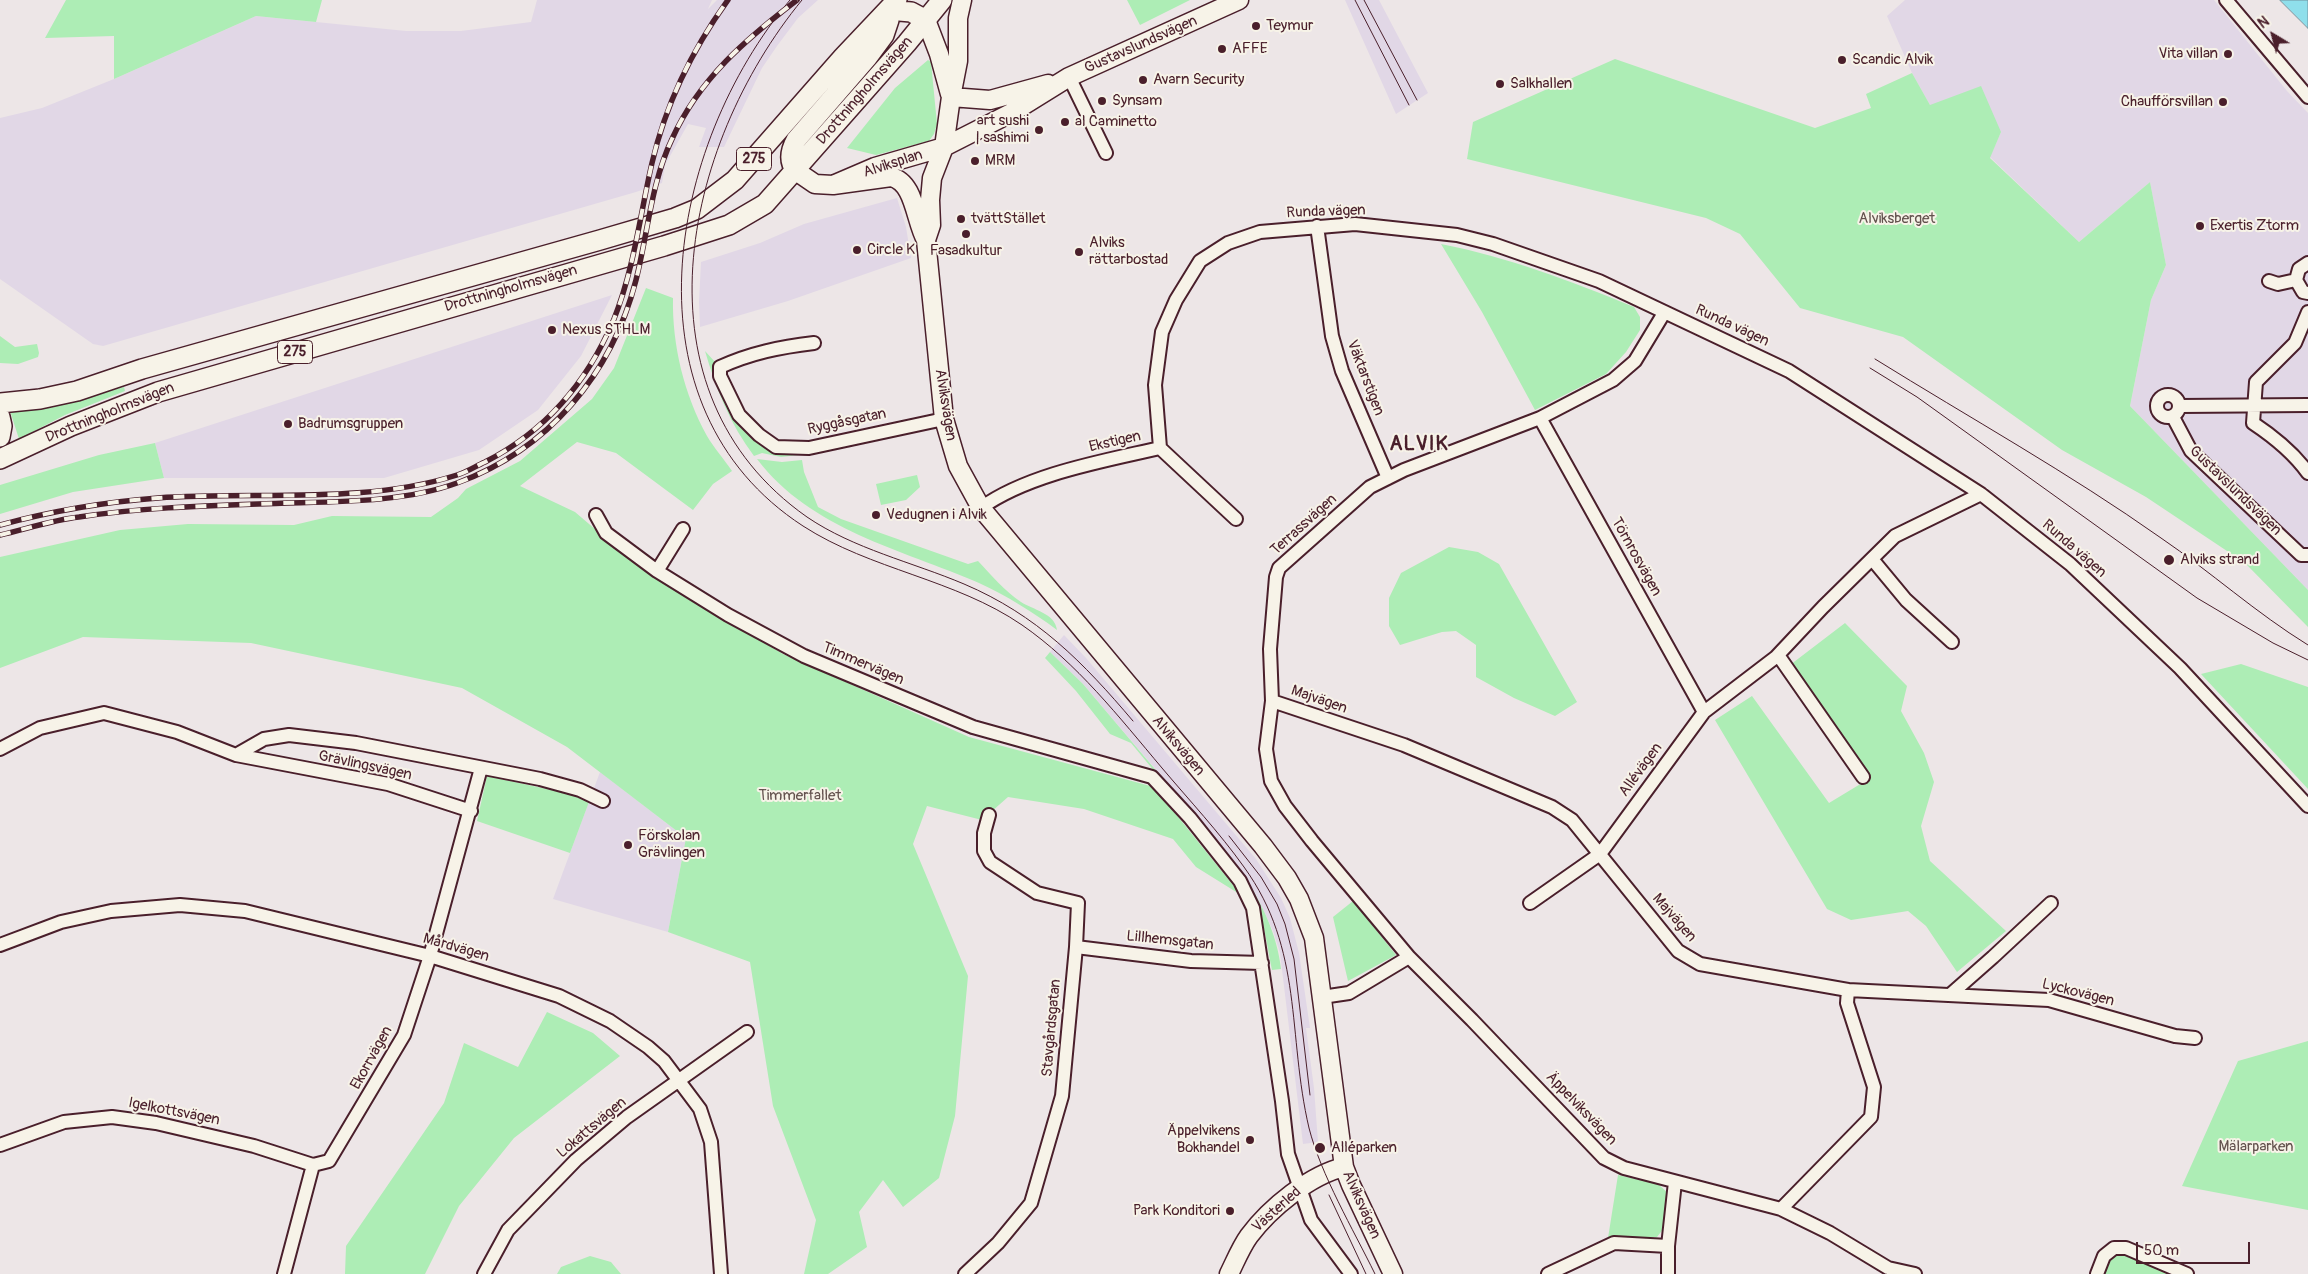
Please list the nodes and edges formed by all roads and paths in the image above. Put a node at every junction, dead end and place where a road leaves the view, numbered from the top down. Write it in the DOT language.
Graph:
graph roads {
  1 [pos="942,0"];
  2 [pos="962,0"];
  3 [pos="1239,0"];
  4 [pos="2226,0"];
  5 [pos="893,5"];
  6 [pos="926,20"];
  7 [pos="1064,79"];
  8 [pos="951,97"];
  9 [pos="2308,97"];
  10 [pos="944,147"];
  11 [pos="1106,153"];
  12 [pos="796,171"];
  13 [pos="833,185"];
  14 [pos="1317,226"];
  15 [pos="926,240"];
  16 [pos="2308,263"];
  17 [pos="2296,280"];
  18 [pos="2268,281"];
  19 [pos="2308,293"];
  20 [pos="1664,313"];
  21 [pos="2307,317"];
  22 [pos="814,343"];
  23 [pos="142,369"];
  24 [pos="0,389"];
  25 [pos="0,403"];
  26 [pos="2254,405"];
  27 [pos="2308,406"];
  28 [pos="0,417"];
  29 [pos="1540,418"];
  30 [pos="944,419"];
  31 [pos="0,438"];
  32 [pos="1160,448"];
  33 [pos="0,459"];
  34 [pos="2308,473"];
  35 [pos="1388,478"];
  36 [pos="1981,494"];
  37 [pos="981,508"];
  38 [pos="596,515"];
  39 [pos="1236,519"];
  40 [pos="683,529"];
  41 [pos="2308,555"];
  42 [pos="1872,558"];
  43 [pos="657,571"];
  44 [pos="1952,642"];
  45 [pos="1778,655"];
  46 [pos="1272,701"];
  47 [pos="1704,712"];
  48 [pos="0,749"];
  49 [pos="236,756"];
  50 [pos="481,768"];
  51 [pos="1863,777"];
  52 [pos="602,801"];
  53 [pos="2308,806"];
  54 [pos="471,811"];
  55 [pos="990,815"];
  56 [pos="1600,854"];
  57 [pos="1530,903"];
  58 [pos="2050,903"];
  59 [pos="0,946"];
  60 [pos="1076,947"];
  61 [pos="430,956"];
  62 [pos="1409,958"];
  63 [pos="1262,963"];
  64 [pos="1848,990"];
  65 [pos="1951,994"];
  66 [pos="1322,997"];
  67 [pos="747,1032"];
  68 [pos="2195,1038"];
  69 [pos="679,1080"];
  70 [pos="0,1145"];
  71 [pos="313,1165"];
  72 [pos="1344,1167"];
  73 [pos="1675,1182"];
  74 [pos="1300,1190"];
  75 [pos="1781,1209"];
  76 [pos="1668,1246"];
  77 [pos="284,1274"];
  78 [pos="484,1274"];
  79 [pos="721,1274"];
  80 [pos="965,1274"];
  81 [pos="1229,1274"];
  82 [pos="1351,1274"];
  83 [pos="1393,1274"];
  84 [pos="1548,1274"];
  85 [pos="1668,1274"];
  86 [pos="1915,1274"];
  87 [pos="2097,1274"];
  88 [pos="2187,1274"];
  1 -- 6 [label="main road, Drottningholmsvägen / 275"];
  2 -- 8 [label="street"];
  3 -- 7 [label="street, Gustavslundsvägen"];
  4 -- 9 [label="street"];
  5 -- 6 [label="main road"];
  5 -- 12 [label="main road"];
  5 -- 23 [label="main road, Drottningholmsvägen / 275"];
  6 -- 8 [label="street"];
  6 -- 12 [label="main road, Drottningholmsvägen / 275"];
  7 -- 8 [label="street, Gustavslundsvägen"];
  7 -- 10 [label="street, Gustavslundsvägen"];
  7 -- 11 [label="street, Gustavslundsvägen"];
  8 -- 10 [label="street"];
  10 -- 13 [label="street, Alviksplan"];
  10 -- 15 [label="street, Alviksvägen"];
  12 -- 13 [label="street"];
  12 -- 33 [label="main road, Drottningholmsvägen / 275"];
  13 -- 15 [label="street, Alviksvägen"];
  14 -- 20 [label="street, Runda vägen"];
  14 -- 32 [label="street, Runda vägen"];
  14 -- 35 [label="street, Väktarstigen"];
  15 -- 30 [label="street, Alviksvägen"];
  16 -- 17 [label="street"];
  17 -- 18 [label="street"];
  17 -- 19 [label="street"];
  20 -- 29 [label="street, Terrassvägen"];
  20 -- 36 [label="street, Runda vägen"];
  21 -- 26 [label="street"];
  22 -- 30 [label="street, Ryggåsgatan"];
  23 -- 24 [label="main road, Drottningholmsvägen"];
  23 -- 25 [label="main road, Drottningholmsvägen / 275"];
  26 -- 27 [label="street"];
  26 -- 34 [label="street"];
  26 -- 41 [label="street, Gustavslundsvägen"];
  28 -- 31 [label="main road"];
  29 -- 35 [label="street, Terrassvägen"];
  29 -- 47 [label="street, Törnrosvägen"];
  30 -- 37 [label="street, Alviksvägen"];
  32 -- 37 [label="street, Ekstigen"];
  32 -- 39 [label="street, Ekstigen"];
  35 -- 46 [label="street, Terrassvägen"];
  36 -- 42 [label="street, Allévägen"];
  36 -- 53 [label="street, Runda vägen"];
  37 -- 66 [label="street, Alviksvägen"];
  38 -- 43 [label="street, Timmervägen"];
  40 -- 43 [label="street"];
  42 -- 44 [label="street"];
  42 -- 45 [label="street, Allévägen"];
  43 -- 63 [label="street, Timmervägen"];
  45 -- 47 [label="street, Allévägen"];
  45 -- 51 [label="street"];
  46 -- 56 [label="street, Majvägen"];
  46 -- 62 [label="street, Terrassvägen"];
  47 -- 56 [label="street, Allévägen"];
  48 -- 49 [label="street, Grävlingsvägen"];
  49 -- 50 [label="street, Grävlingsvägen"];
  49 -- 54 [label="street, Grävlingsvägen"];
  50 -- 52 [label="street, Grävlingsvägen"];
  50 -- 54 [label="street"];
  54 -- 61 [label="street, Ekorrvägen"];
  55 -- 60 [label="street, Stavgårdsgatan"];
  56 -- 57 [label="street, Allévägen"];
  56 -- 64 [label="street, Majvägen"];
  58 -- 65 [label="street"];
  59 -- 61 [label="street, Mårdvägen"];
  60 -- 63 [label="street, Lillhemsgatan"];
  60 -- 80 [label="street, Stavgårdsgatan"];
  61 -- 69 [label="street, Mårdvägen"];
  61 -- 71 [label="street, Ekorrvägen"];
  62 -- 66 [label="street"];
  62 -- 73 [label="street, Äppelviksvägen"];
  63 -- 74 [label="street"];
  64 -- 65 [label="street, Lyckovägen"];
  64 -- 75 [label="street"];
  65 -- 68 [label="street, Lyckovägen"];
  66 -- 72 [label="street, Alviksvägen"];
  67 -- 69 [label="street, Lokattsvägen"];
  69 -- 78 [label="street, Lokattsvägen"];
  69 -- 79 [label="street, Mårdvägen"];
  70 -- 71 [label="street, Igelkottsvägen"];
  71 -- 77 [label="street"];
  72 -- 74 [label="street, Västerled"];
  72 -- 83 [label="street, Alviksvägen"];
  73 -- 75 [label="street, Äppelviksvägen"];
  73 -- 76 [label="street"];
  74 -- 81 [label="street, Västerled"];
  74 -- 82 [label="street"];
  75 -- 86 [label="street, Äppelviksvägen"];
  76 -- 84 [label="street"];
  76 -- 85 [label="street"];
  87 -- 88 [label="street"];
}
